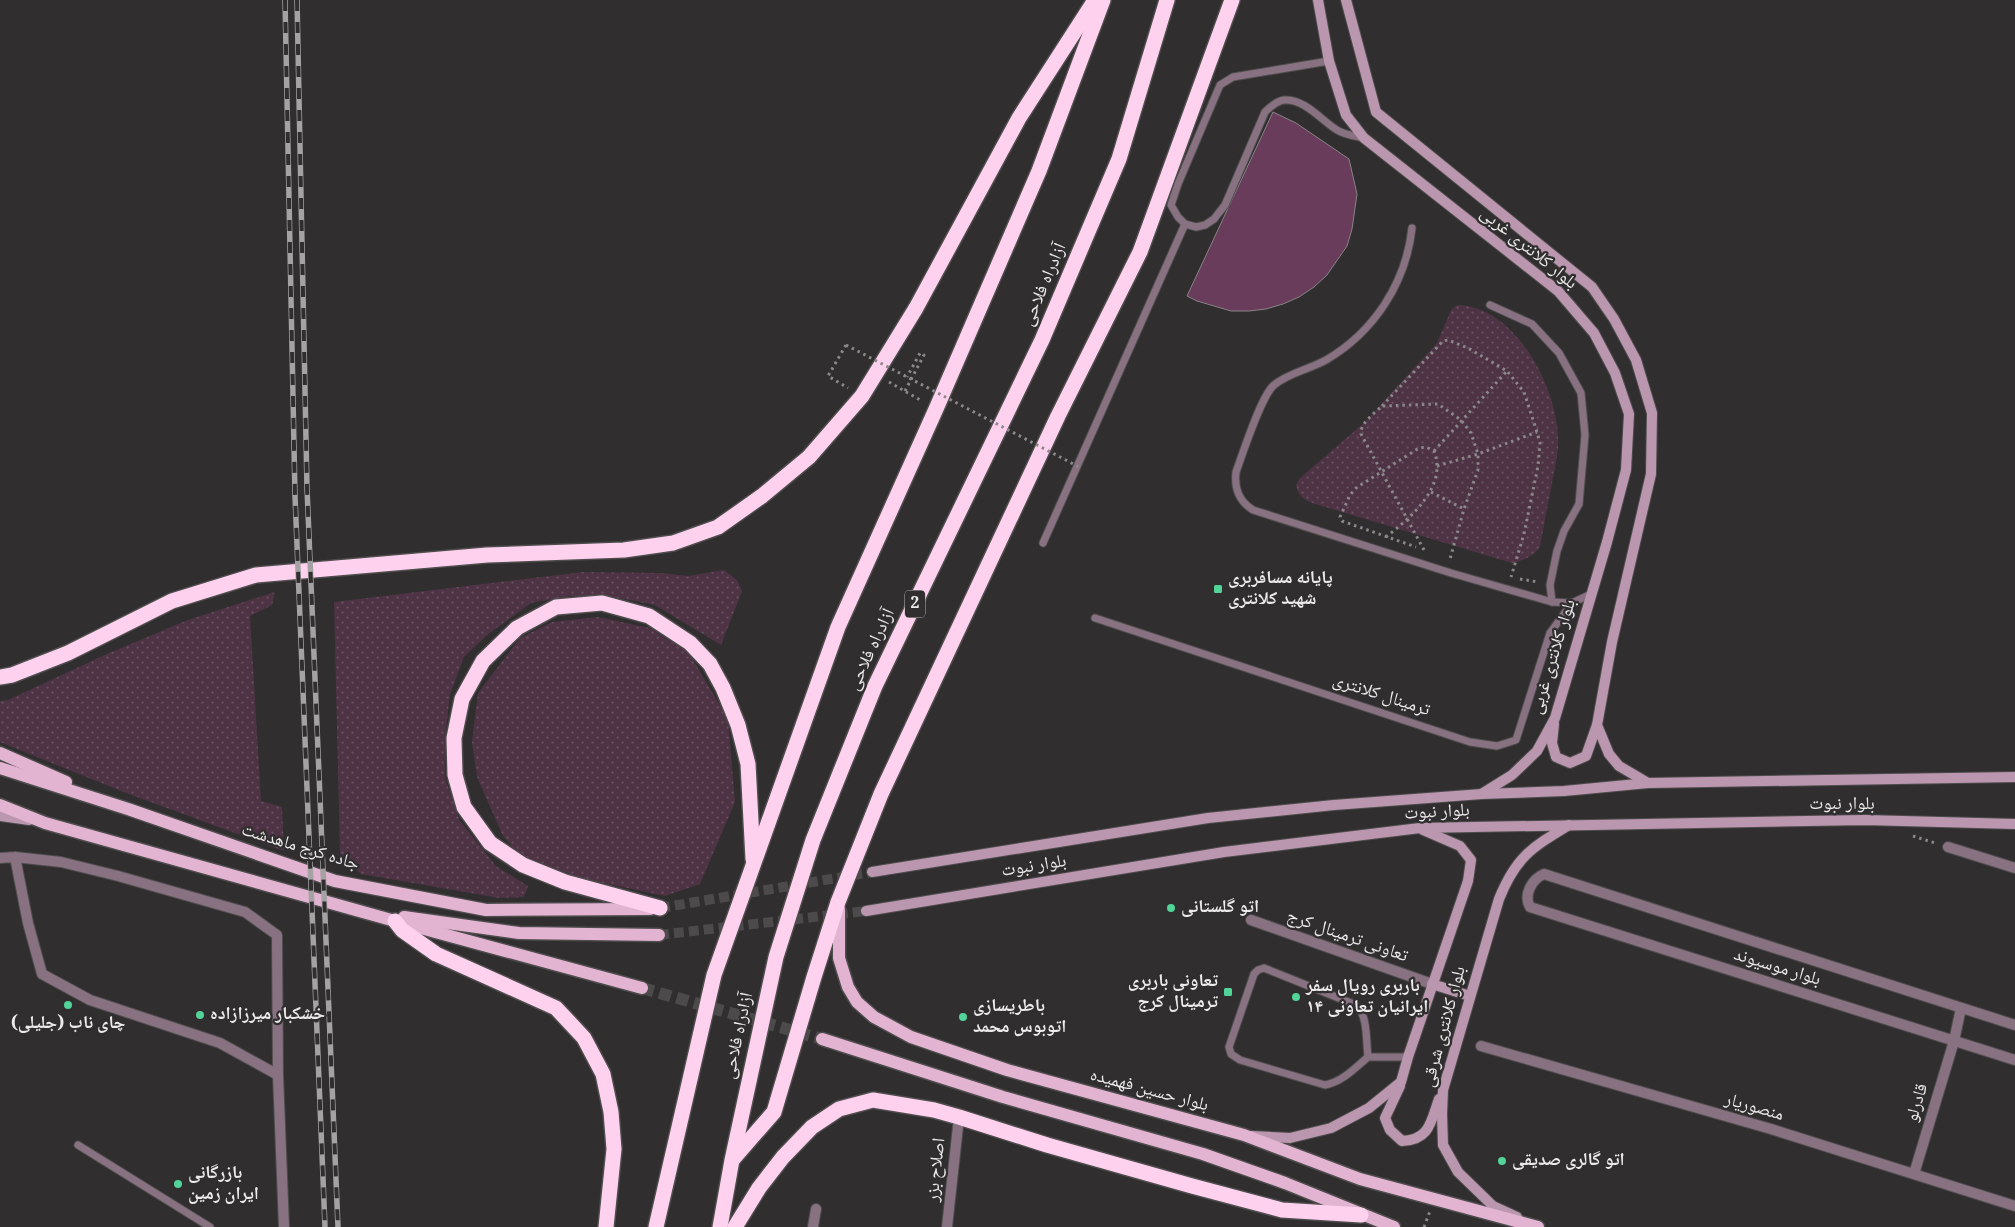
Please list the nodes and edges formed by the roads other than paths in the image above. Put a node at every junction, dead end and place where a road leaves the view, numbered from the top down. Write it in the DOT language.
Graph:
graph roads {
  1 [pos="1095,0"];
  2 [pos="1103,0"];
  3 [pos="1167,0"];
  4 [pos="1232,0"];
  5 [pos="1318,0"];
  6 [pos="1346,0"];
  7 [pos="1329,61"];
  8 [pos="1364,138"];
  9 [pos="1185,224"];
  10 [pos="1412,228"];
  11 [pos="1490,305"];
  12 [pos="1043,543"];
  13 [pos="1591,594"];
  14 [pos="1552,602"];
  15 [pos="1572,603"];
  16 [pos="1096,618"];
  17 [pos="0,677"];
  18 [pos="1555,718"];
  19 [pos="1597,725"];
  20 [pos="0,753"];
  21 [pos="0,768"];
  22 [pos="2015,776"];
  23 [pos="1648,783"];
  24 [pos="1482,794"];
  25 [pos="0,805"];
  26 [pos="128,809"];
  27 [pos="0,816"];
  28 [pos="45,822"];
  29 [pos="2015,824"];
  30 [pos="1570,825"];
  31 [pos="1420,828"];
  32 [pos="1948,847"];
  33 [pos="15,856"];
  34 [pos="0,858"];
  35 [pos="754,867"];
  36 [pos="2015,868"];
  37 [pos="872,872"];
  38 [pos="838,902"];
  39 [pos="660,908"];
  40 [pos="866,911"];
  41 [pos="1251,920"];
  42 [pos="395,921"];
  43 [pos="659,935"];
  44 [pos="1432,984"];
  45 [pos="642,988"];
  46 [pos="1470,996"];
  47 [pos="1961,1008"];
  48 [pos="2015,1025"];
  49 [pos="822,1039"];
  50 [pos="1954,1041"];
  51 [pos="1481,1046"];
  52 [pos="1368,1056"];
  53 [pos="1408,1057"];
  54 [pos="2015,1060"];
  55 [pos="278,1075"];
  56 [pos="1402,1082"];
  57 [pos="1443,1090"];
  58 [pos="959,1116"];
  59 [pos="1244,1135"];
  60 [pos="78,1145"];
  61 [pos="732,1160"];
  62 [pos="1914,1174"];
  63 [pos="2015,1206"];
  64 [pos="816,1209"];
  65 [pos="1362,1215"];
  66 [pos="210,1227"];
  67 [pos="284,1227"];
  68 [pos="606,1227"];
  69 [pos="656,1227"];
  70 [pos="720,1227"];
  71 [pos="735,1227"];
  72 [pos="813,1227"];
  73 [pos="947,1227"];
  74 [pos="1394,1227"];
  75 [pos="1537,1227"];
  1 -- 17 [label="highway"];
  2 -- 35 [label="highway, آزادراه فلاحی"];
  3 -- 61 [label="highway, آزادراه فلاحی / 2"];
  4 -- 38 [label="highway"];
  5 -- 7 [label="street, بلوار کلانتری غربی"];
  6 -- 19 [label="street, بلوار کلانتری غربی"];
  7 -- 8 [label="street, بلوار کلانتری غربی"];
  7 -- 9 [label="lane"];
  8 -- 9 [label="lane"];
  8 -- 13 [label="street, بلوار کلانتری غربی"];
  9 -- 12 [label="lane"];
  10 -- 14 [label="lane"];
  11 -- 14 [label="lane"];
  13 -- 15 [label="lane"];
  13 -- 18 [label="street, بلوار کلانتری غربی"];
  14 -- 15 [label="lane"];
  15 -- 16 [label="lane, ترمینال کلانتری"];
  18 -- 19 [label="street, بلوار کلانتری غربی"];
  18 -- 24 [label="street, بلوار کلانتری غربی"];
  19 -- 23 [label="street"];
  20 -- 26 [label="main road"];
  21 -- 26 [label="main road, جاده کرج ماهدشت"];
  22 -- 23 [label="street, بلوار نبوت"];
  23 -- 24 [label="street, بلوار نبوت"];
  24 -- 37 [label="street, بلوار نبوت"];
  25 -- 28 [label="main road"];
  26 -- 39 [label="main road, جاده کرج ماهدشت"];
  27 -- 28 [label="street"];
  28 -- 42 [label="main road"];
  29 -- 30 [label="street, بلوار نبوت"];
  30 -- 31 [label="street, بلوار نبوت"];
  30 -- 46 [label="street, بلوار کلانتری شرقی"];
  31 -- 40 [label="street, بلوار نبوت"];
  31 -- 44 [label="street, بلوار کلانتری شرقی"];
  32 -- 36 [label="street"];
  33 -- 34 [label="street"];
  33 -- 55 [label="street"];
  33 -- 55 [label="street"];
  35 -- 39 [label="highway"];
  35 -- 69 [label="highway, آزادراه فلاحی"];
  38 -- 59 [label="main road, بلوار حسین فهمیده"];
  38 -- 61 [label="highway"];
  41 -- 44 [label="street, تعاونی ترمینال کرج"];
  42 -- 43 [label="main road"];
  42 -- 45 [label="main road"];
  42 -- 68 [label="highway"];
  44 -- 46 [label="street"];
  44 -- 53 [label="street, بلوار کلانتری شرقی"];
  46 -- 57 [label="street, بلوار کلانتری شرقی"];
  47 -- 48 [label="street, بلوار موسیوند"];
  47 -- 50 [label="street, قادرلو"];
  47 -- 50 [label="street, بلوار موسیوند"];
  49 -- 65 [label="main road"];
  50 -- 54 [label="street, بلوار موسیوند"];
  50 -- 62 [label="street, قادرلو"];
  51 -- 62 [label="street, منصوریار"];
  52 -- 52 [label="lane"];
  52 -- 53 [label="lane"];
  53 -- 56 [label="street, بلوار کلانتری شرقی"];
  55 -- 67 [label="street"];
  56 -- 57 [label="street"];
  56 -- 59 [label="street, بلوار کلانتری شرقی"];
  57 -- 75 [label="street, بلوار کلانتری شرقی"];
  58 -- 65 [label="highway"];
  58 -- 71 [label="highway"];
  58 -- 73 [label="street, اصلاح بزر"];
  59 -- 75 [label="main road, بلوار حسین فهمیده"];
  60 -- 66 [label="lane"];
  61 -- 70 [label="highway, آزادراه فلاحی / 2"];
  62 -- 63 [label="street, منصوریار"];
  64 -- 72 [label="street"];
  65 -- 74 [label="main road"];
}
